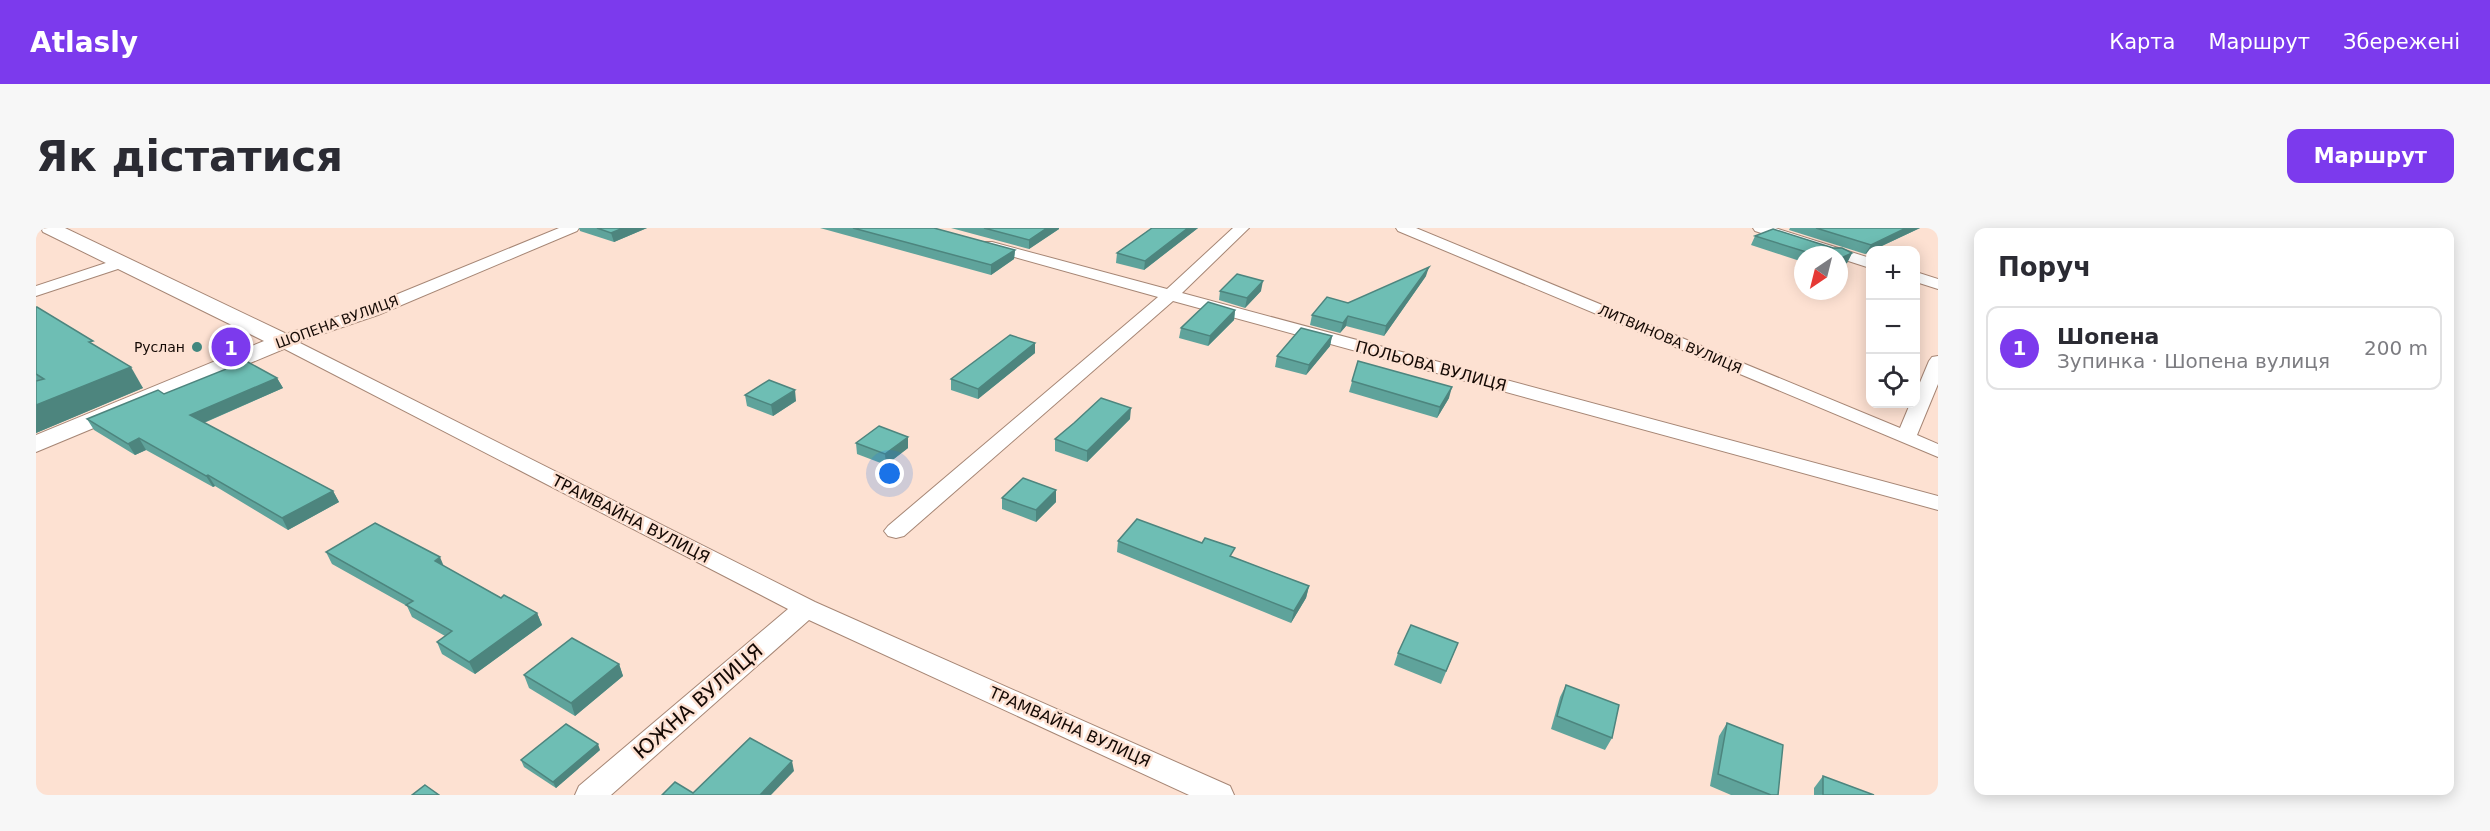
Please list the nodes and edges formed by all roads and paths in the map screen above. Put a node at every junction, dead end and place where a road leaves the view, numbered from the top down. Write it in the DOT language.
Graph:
graph roads {
  1 [pos="50,228"];
  2 [pos="572,228"];
  3 [pos="1242,228"];
  4 [pos="1403,228"];
  5 [pos="1760,228"];
  6 [pos="970,240"];
  7 [pos="1866,262"];
  8 [pos="122,263"];
  9 [pos="1920,278"];
  10 [pos="1938,284"];
  11 [pos="36,291"];
  12 [pos="1170,295"];
  13 [pos="283,341"];
  14 [pos="1938,361"];
  15 [pos="1906,437"];
  16 [pos="36,444"];
  17 [pos="1938,451"];
  18 [pos="1938,503"];
  19 [pos="896,531"];
  20 [pos="806,608"];
  21 [pos="590,795"];
  22 [pos="1219,795"];
  1 -- 8 [label="street, ТРАМВАЙНА ВУЛИЦЯ"];
  2 -- 13 [label="street, ШОПЕНА ВУЛИЦЯ"];
  3 -- 12 [label="street"];
  4 -- 15 [label="street, ЛИТВИНОВА ВУЛИЦЯ"];
  5 -- 7 [label="street"];
  6 -- 12 [label="street, ПОЛЬОВА ВУЛИЦЯ"];
  8 -- 11 [label="street"];
  8 -- 13 [label="street, ТРАМВАЙНА ВУЛИЦЯ"];
  9 -- 10 [label="street"];
  12 -- 18 [label="street, ПОЛЬОВА ВУЛИЦЯ"];
  12 -- 19 [label="street"];
  13 -- 16 [label="street, ШОПЕНА ВУЛИЦЯ"];
  13 -- 20 [label="street, ТРАМВАЙНА ВУЛИЦЯ"];
  14 -- 15 [label="street"];
  15 -- 17 [label="street, ЛИТВИНОВА ВУЛИЦЯ"];
  20 -- 21 [label="street, ЮЖНА ВУЛИЦЯ"];
  20 -- 22 [label="street, ТРАМВАЙНА ВУЛИЦЯ"];
}
